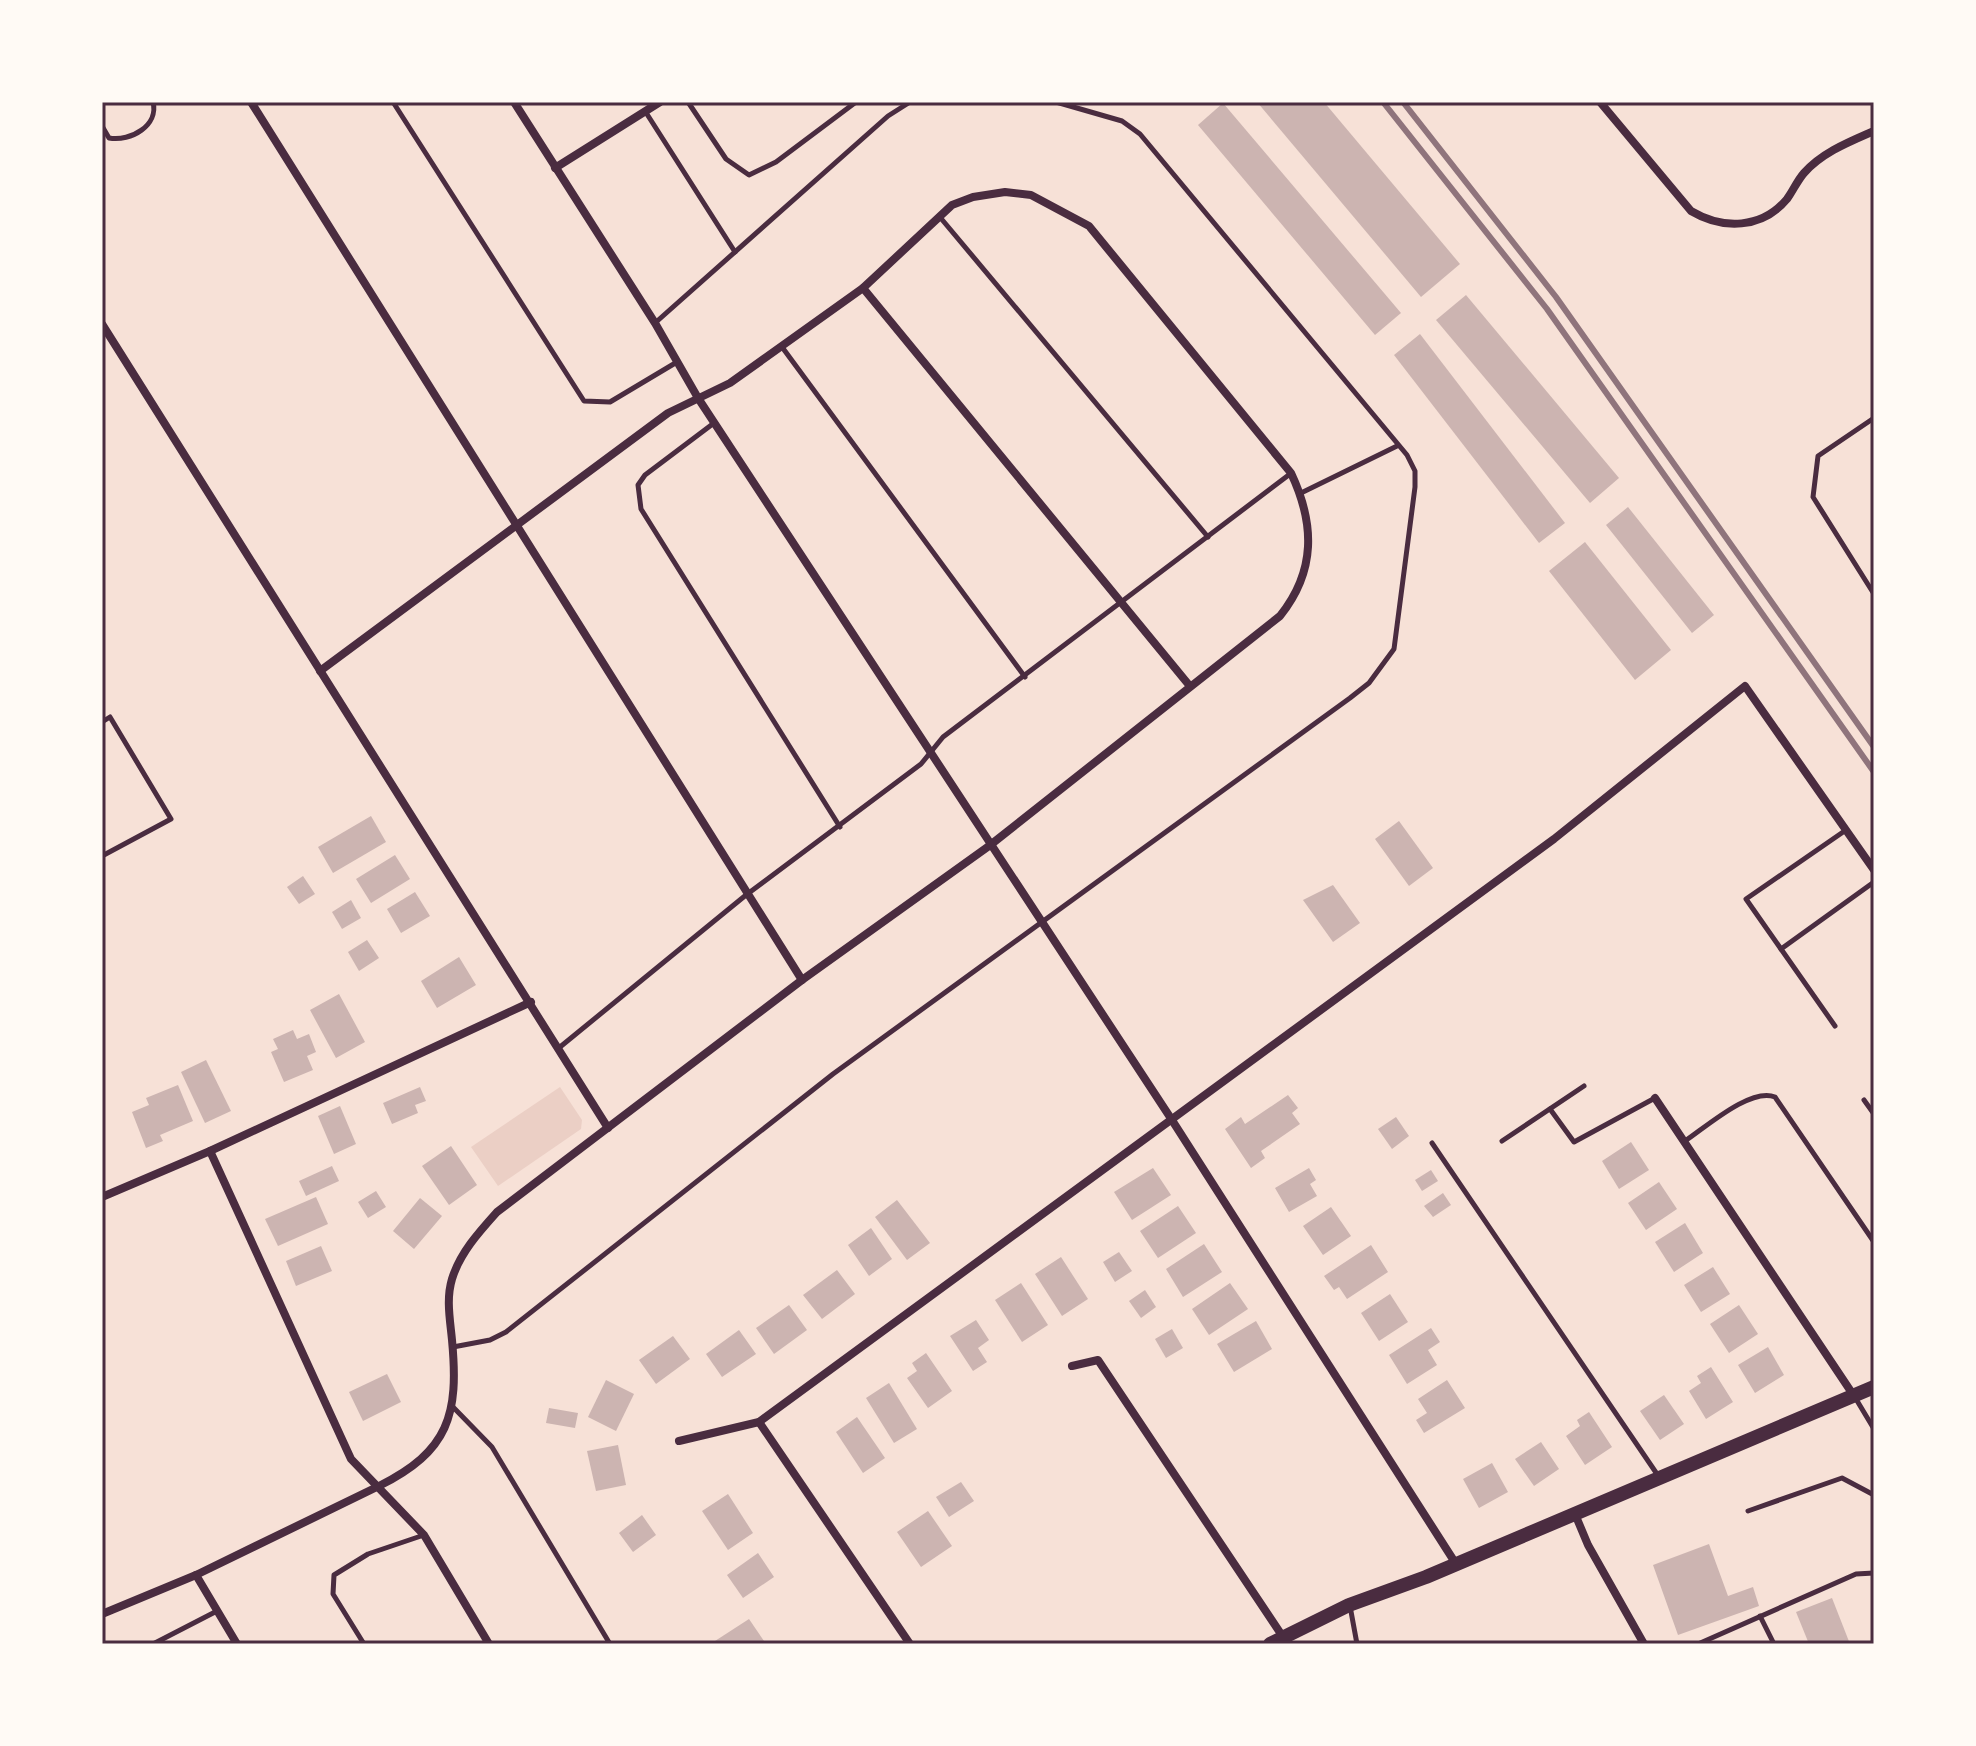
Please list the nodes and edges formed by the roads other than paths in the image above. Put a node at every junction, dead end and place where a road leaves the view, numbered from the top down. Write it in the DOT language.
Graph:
graph roads {
  1 [pos="153,102"];
  2 [pos="251,102"];
  3 [pos="393,102"];
  4 [pos="514,102"];
  5 [pos="660,102"];
  6 [pos="688,102"];
  7 [pos="856,102"];
  8 [pos="910,102"];
  9 [pos="1056,102"];
  10 [pos="1600,102"];
  11 [pos="645,110"];
  12 [pos="102,126"];
  13 [pos="1874,131"];
  14 [pos="555,168"];
  15 [pos="938,215"];
  16 [pos="735,252"];
  17 [pos="863,288"];
  18 [pos="655,323"];
  19 [pos="102,324"];
  20 [pos="782,347"];
  21 [pos="677,361"];
  22 [pos="698,398"];
  23 [pos="1874,418"];
  24 [pos="715,423"];
  25 [pos="1397,446"];
  26 [pos="1291,473"];
  27 [pos="1301,493"];
  28 [pos="516,526"];
  29 [pos="1208,537"];
  30 [pos="1874,594"];
  31 [pos="1122,601"];
  32 [pos="320,671"];
  33 [pos="1025,677"];
  34 [pos="1189,685"];
  35 [pos="102,722"];
  36 [pos="930,754"];
  37 [pos="840,827"];
  38 [pos="1846,830"];
  39 [pos="989,846"];
  40 [pos="102,856"];
  41 [pos="1874,870"];
  42 [pos="1874,882"];
  43 [pos="746,895"];
  44 [pos="1042,924"];
  45 [pos="1781,949"];
  46 [pos="802,980"];
  47 [pos="531,1002"];
  48 [pos="1835,1026"];
  49 [pos="560,1047"];
  50 [pos="1584,1086"];
  51 [pos="1655,1098"];
  52 [pos="1864,1100"];
  53 [pos="1550,1109"];
  54 [pos="1874,1114"];
  55 [pos="1170,1117"];
  56 [pos="608,1128"];
  57 [pos="1502,1141"];
  58 [pos="1684,1142"];
  59 [pos="1432,1143"];
  60 [pos="210,1151"];
  61 [pos="102,1197"];
  62 [pos="1874,1242"];
  63 [pos="452,1347"];
  64 [pos="1072,1366"];
  65 [pos="1874,1387"];
  66 [pos="1854,1396"];
  67 [pos="453,1407"];
  68 [pos="759,1422"];
  69 [pos="1874,1429"];
  70 [pos="679,1441"];
  71 [pos="1660,1478"];
  72 [pos="379,1486"];
  73 [pos="1874,1495"];
  74 [pos="1748,1511"];
  75 [pos="1575,1514"];
  76 [pos="424,1535"];
  77 [pos="1456,1564"];
  78 [pos="1874,1573"];
  79 [pos="196,1575"];
  80 [pos="1349,1605"];
  81 [pos="217,1611"];
  82 [pos="102,1614"];
  83 [pos="1760,1616"];
  84 [pos="1276,1640"];
  85 [pos="153,1644"];
  86 [pos="237,1644"];
  87 [pos="364,1644"];
  88 [pos="489,1644"];
  89 [pos="610,1644"];
  90 [pos="910,1644"];
  91 [pos="1357,1644"];
  92 [pos="1644,1644"];
  93 [pos="1698,1644"];
  94 [pos="1774,1644"];
  1 -- 12 [label="lane"];
  2 -- 28 [label="street"];
  3 -- 21 [label="lane"];
  4 -- 14 [label="street"];
  5 -- 11 [label="street"];
  6 -- 7 [label="lane"];
  8 -- 16 [label="lane"];
  9 -- 25 [label="lane"];
  10 -- 13 [label="street"];
  11 -- 14 [label="street"];
  11 -- 16 [label="lane"];
  14 -- 18 [label="street"];
  15 -- 17 [label="street"];
  15 -- 26 [label="street"];
  15 -- 29 [label="lane"];
  16 -- 18 [label="lane"];
  17 -- 20 [label="street"];
  17 -- 31 [label="street"];
  18 -- 21 [label="street"];
  19 -- 32 [label="street"];
  20 -- 22 [label="street"];
  20 -- 33 [label="lane"];
  21 -- 22 [label="street"];
  22 -- 24 [label="street"];
  22 -- 28 [label="street"];
  23 -- 30 [label="lane"];
  24 -- 36 [label="street"];
  24 -- 37 [label="lane"];
  25 -- 27 [label="lane"];
  25 -- 44 [label="lane"];
  26 -- 27 [label="street"];
  26 -- 29 [label="lane"];
  27 -- 34 [label="street"];
  28 -- 32 [label="street"];
  28 -- 43 [label="street"];
  29 -- 31 [label="lane"];
  31 -- 33 [label="lane"];
  31 -- 34 [label="street"];
  32 -- 47 [label="street"];
  33 -- 36 [label="lane"];
  34 -- 39 [label="street"];
  35 -- 40 [label="lane"];
  36 -- 37 [label="lane"];
  36 -- 39 [label="street"];
  37 -- 43 [label="lane"];
  38 -- 41 [label="street"];
  38 -- 45 [label="lane"];
  38 -- 55 [label="street"];
  39 -- 44 [label="street"];
  39 -- 46 [label="street"];
  42 -- 45 [label="lane"];
  43 -- 46 [label="street"];
  43 -- 49 [label="lane"];
  44 -- 55 [label="street"];
  44 -- 63 [label="lane"];
  45 -- 48 [label="lane"];
  46 -- 56 [label="street"];
  47 -- 49 [label="street"];
  47 -- 60 [label="street"];
  49 -- 56 [label="street"];
  50 -- 53 [label="lane"];
  51 -- 53 [label="lane"];
  51 -- 58 [label="street"];
  52 -- 54 [label="lane"];
  53 -- 57 [label="lane"];
  55 -- 68 [label="street"];
  55 -- 77 [label="street"];
  56 -- 63 [label="street"];
  58 -- 62 [label="lane"];
  58 -- 66 [label="street"];
  59 -- 71 [label="lane"];
  60 -- 61 [label="street"];
  60 -- 72 [label="street"];
  63 -- 67 [label="street"];
  64 -- 84 [label="street"];
  65 -- 66 [label="main road"];
  66 -- 69 [label="lane"];
  66 -- 71 [label="main road"];
  67 -- 72 [label="street"];
  67 -- 89 [label="lane"];
  68 -- 70 [label="street"];
  68 -- 90 [label="street"];
  71 -- 75 [label="main road"];
  72 -- 76 [label="street"];
  72 -- 79 [label="street"];
  73 -- 74 [label="lane"];
  75 -- 77 [label="main road"];
  75 -- 92 [label="street"];
  76 -- 87 [label="lane"];
  76 -- 88 [label="street"];
  77 -- 80 [label="main road"];
  78 -- 83 [label="lane"];
  79 -- 81 [label="street"];
  79 -- 82 [label="street"];
  80 -- 84 [label="main road"];
  80 -- 91 [label="lane"];
  81 -- 85 [label="lane"];
  81 -- 86 [label="street"];
  83 -- 93 [label="lane"];
  83 -- 94 [label="lane"];
}
